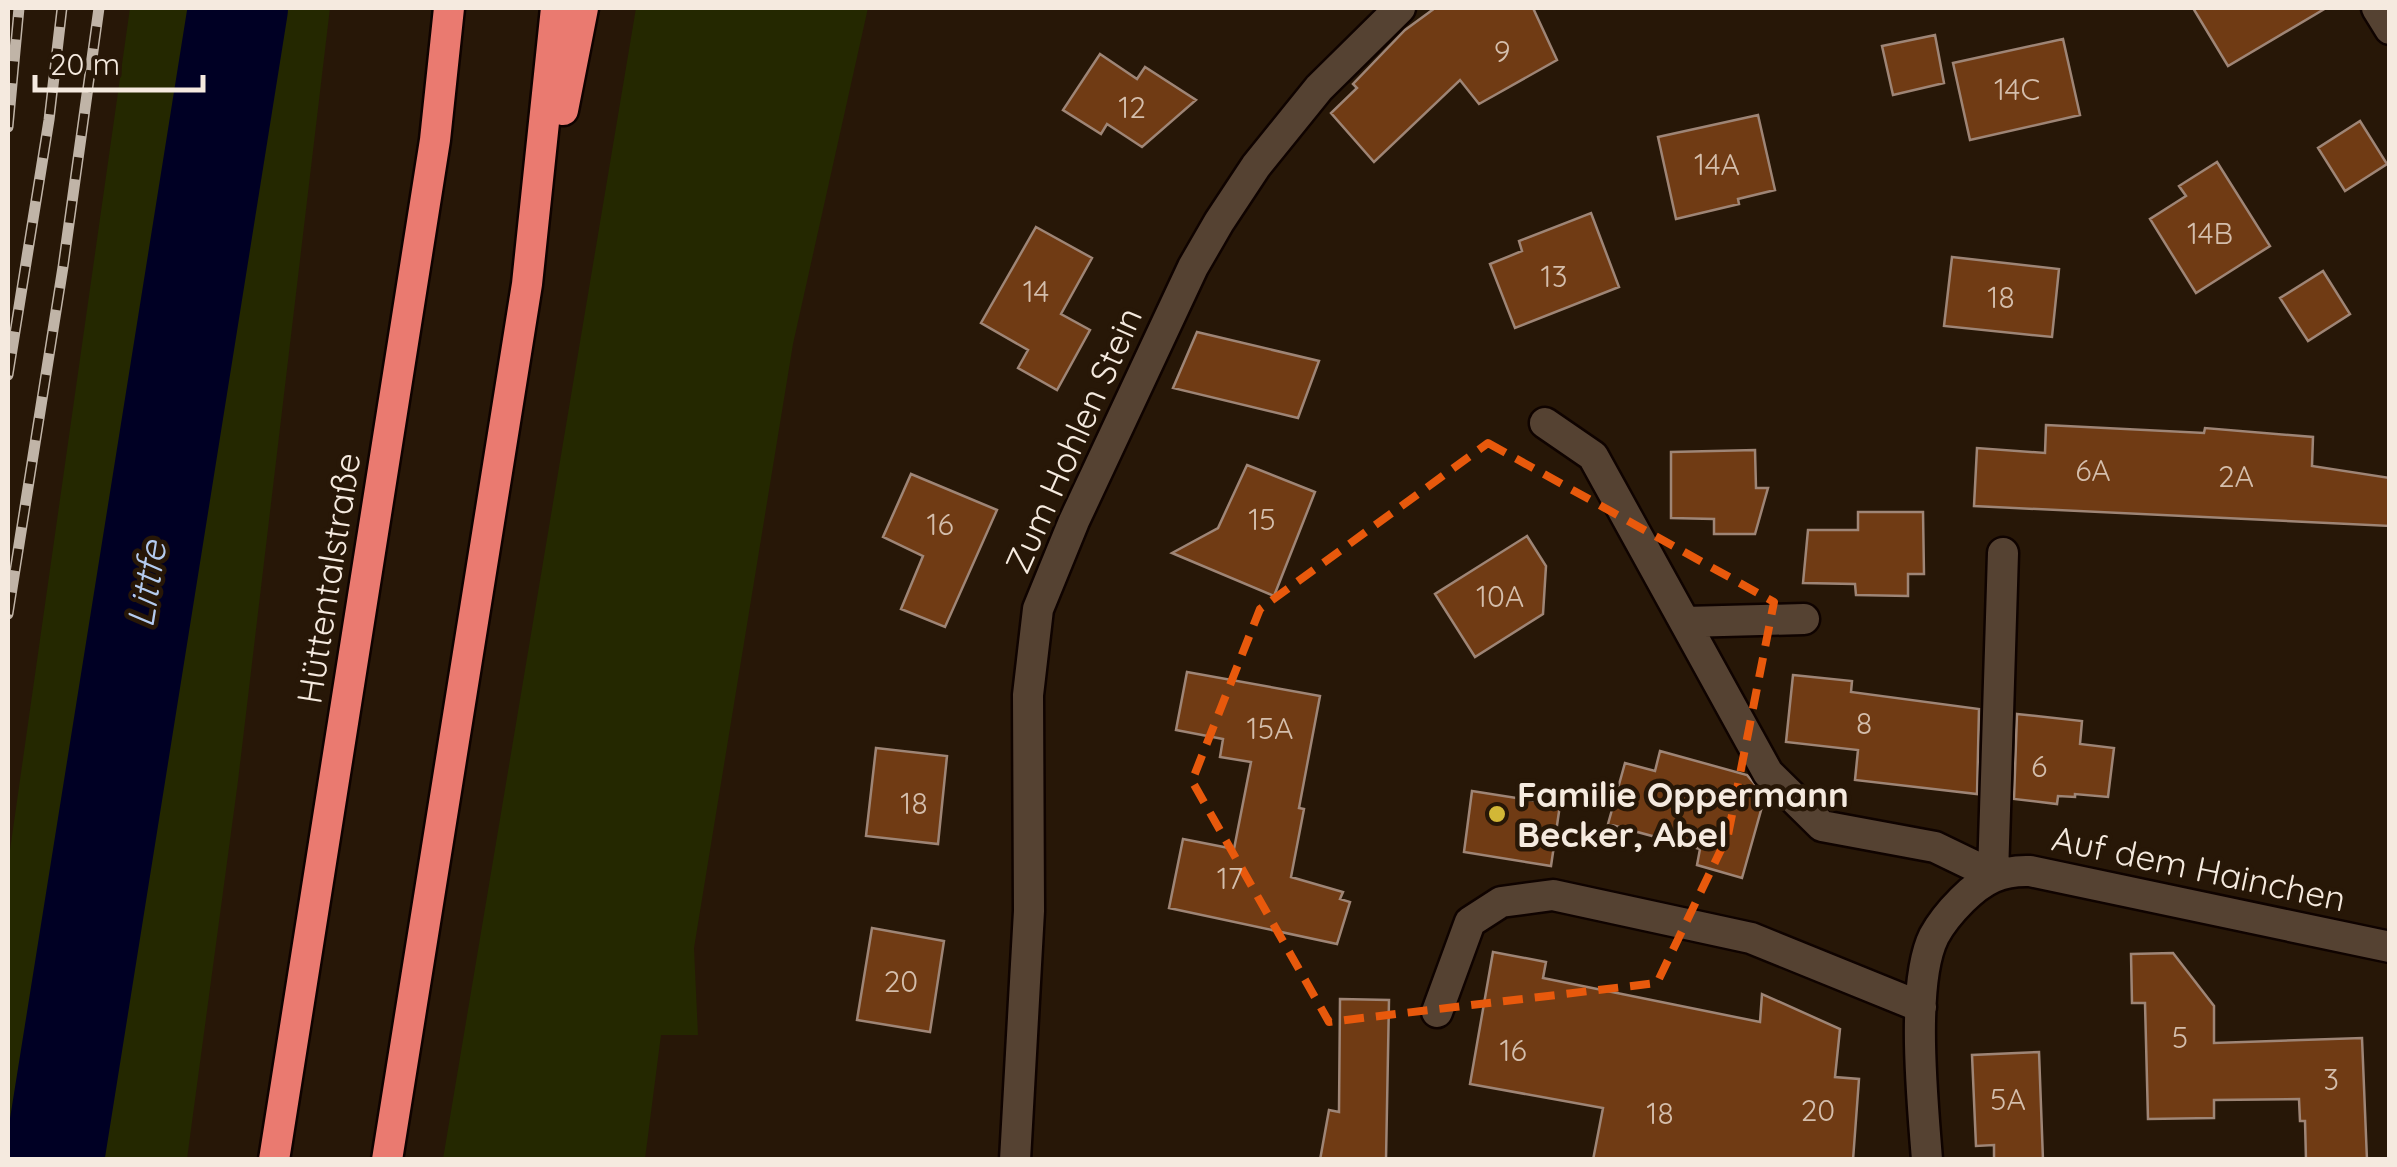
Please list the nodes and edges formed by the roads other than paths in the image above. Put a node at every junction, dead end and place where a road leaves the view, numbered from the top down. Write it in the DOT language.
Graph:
graph roads {
  1 [pos="432,8"];
  2 [pos="449,8"];
  3 [pos="556,8"];
  4 [pos="583,8"];
  5 [pos="1400,8"];
  6 [pos="2377,8"];
  7 [pos="2390,28"];
  8 [pos="435,140"];
  9 [pos="528,284"];
  10 [pos="1545,423"];
  11 [pos="2003,553"];
  12 [pos="1804,618"];
  13 [pos="1686,622"];
  14 [pos="1994,875"];
  15 [pos="2390,947"];
  16 [pos="1921,1007"];
  17 [pos="1437,1012"];
  18 [pos="274,1160"];
  19 [pos="387,1160"];
  20 [pos="1014,1160"];
  21 [pos="1928,1160"];
  1 -- 8 [label="highway"];
  2 -- 8 [label="highway, Hüttentalstraße"];
  3 -- 9 [label="highway"];
  4 -- 9 [label="highway"];
  5 -- 20 [label="street, Zum Hohlen Stein"];
  6 -- 7 [label="street"];
  8 -- 18 [label="highway, Hüttentalstraße"];
  9 -- 19 [label="highway"];
  10 -- 13 [label="street, Auf dem Hainchen"];
  11 -- 14 [label="street"];
  12 -- 13 [label="street"];
  13 -- 14 [label="street, Auf dem Hainchen"];
  14 -- 15 [label="street, Auf dem Hainchen"];
  14 -- 16 [label="street"];
  16 -- 17 [label="street"];
  16 -- 21 [label="street"];
}
